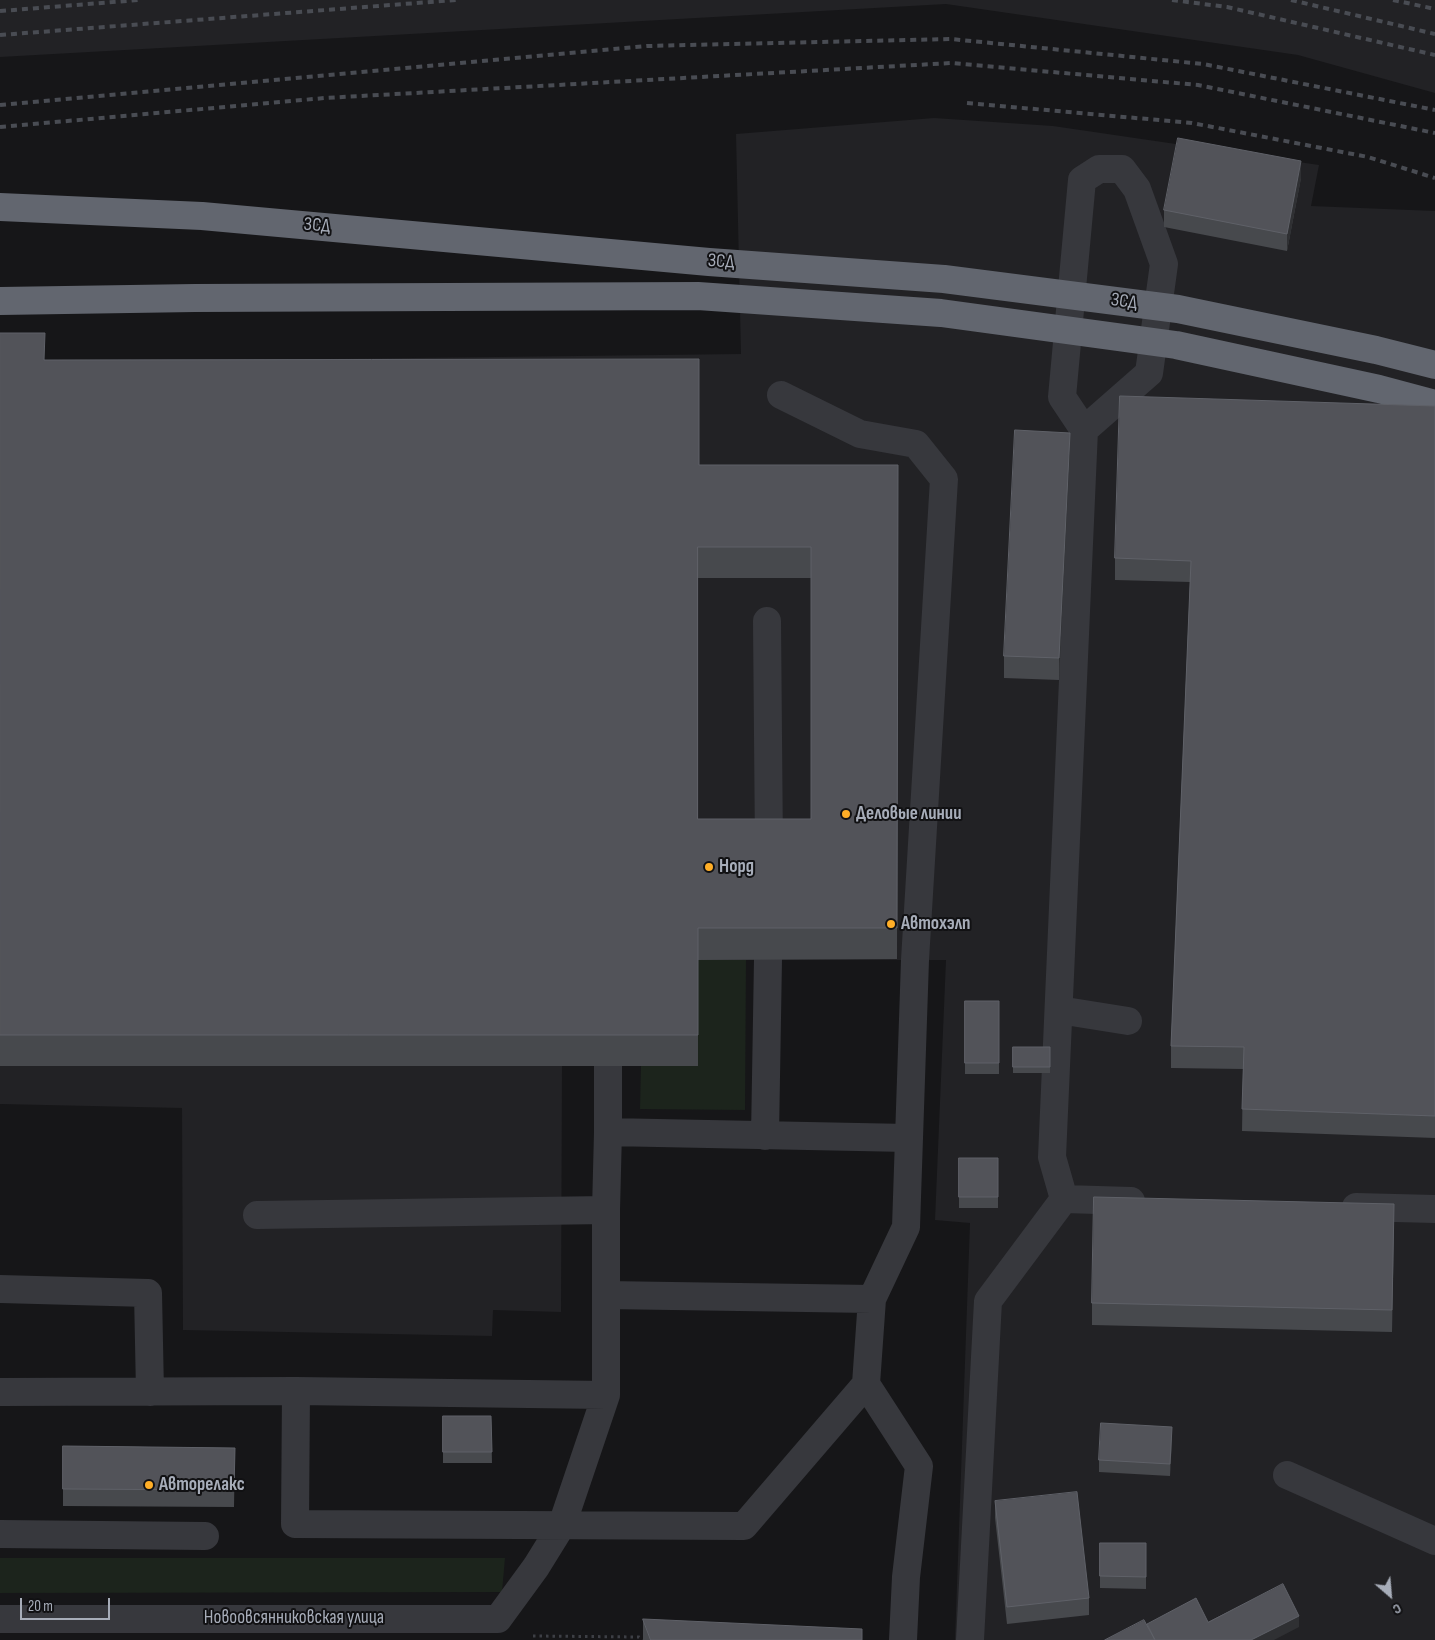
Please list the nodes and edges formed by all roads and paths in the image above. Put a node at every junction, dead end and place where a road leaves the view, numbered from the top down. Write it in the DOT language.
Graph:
graph roads {
  1 [pos="0,207"];
  2 [pos="0,301"];
  3 [pos="1435,365"];
  4 [pos="781,395"];
  5 [pos="1435,404"];
  6 [pos="1084,430"];
  7 [pos="767,621"];
  8 [pos="769,850"];
  9 [pos="768,959"];
  10 [pos="1059,1010"];
  11 [pos="1128,1021"];
  12 [pos="608,1066"];
  13 [pos="608,1132"];
  14 [pos="764,1136"];
  15 [pos="908,1138"];
  16 [pos="1064,1199"];
  17 [pos="1152,1202"];
  18 [pos="1328,1206"];
  19 [pos="1435,1209"];
  20 [pos="606,1210"];
  21 [pos="258,1215"];
  22 [pos="0,1289"];
  23 [pos="606,1295"];
  24 [pos="872,1299"];
  25 [pos="866,1384"];
  26 [pos="296,1391"];
  27 [pos="0,1392"];
  28 [pos="150,1392"];
  29 [pos="606,1395"];
  30 [pos="1287,1475"];
  31 [pos="562,1526"];
  32 [pos="0,1534"];
  33 [pos="205,1536"];
  34 [pos="1435,1541"];
  35 [pos="0,1619"];
  36 [pos="218,1629"];
  37 [pos="498,1629"];
  38 [pos="534,1636"];
  39 [pos="643,1640"];
  40 [pos="903,1640"];
  41 [pos="970,1640"];
  1 -- 3 [label="highway, ЗСД"];
  2 -- 5 [label="highway, ЗСД"];
  4 -- 15 [label="street"];
  6 -- 6 [label="street"];
  6 -- 10 [label="street"];
  7 -- 8 [label="street"];
  9 -- 14 [label="street"];
  10 -- 11 [label="street"];
  10 -- 16 [label="street"];
  12 -- 13 [label="street"];
  13 -- 14 [label="street"];
  13 -- 20 [label="street"];
  14 -- 15 [label="street"];
  15 -- 24 [label="street"];
  16 -- 17 [label="street"];
  16 -- 41 [label="street"];
  18 -- 19 [label="street"];
  20 -- 21 [label="street"];
  20 -- 23 [label="street"];
  22 -- 28 [label="street"];
  23 -- 24 [label="street"];
  23 -- 29 [label="street"];
  24 -- 25 [label="street"];
  25 -- 31 [label="street"];
  25 -- 40 [label="street"];
  26 -- 28 [label="street"];
  26 -- 29 [label="street"];
  26 -- 31 [label="street"];
  27 -- 28 [label="street"];
  29 -- 31 [label="street"];
  30 -- 34 [label="street"];
  31 -- 37 [label="street"];
  32 -- 33 [label="street"];
  35 -- 36 [label="street, Новоовсянниковская улица"];
  36 -- 37 [label="street, Новоовсянниковская улица"];
  38 -- 39 [label="path"];
}
